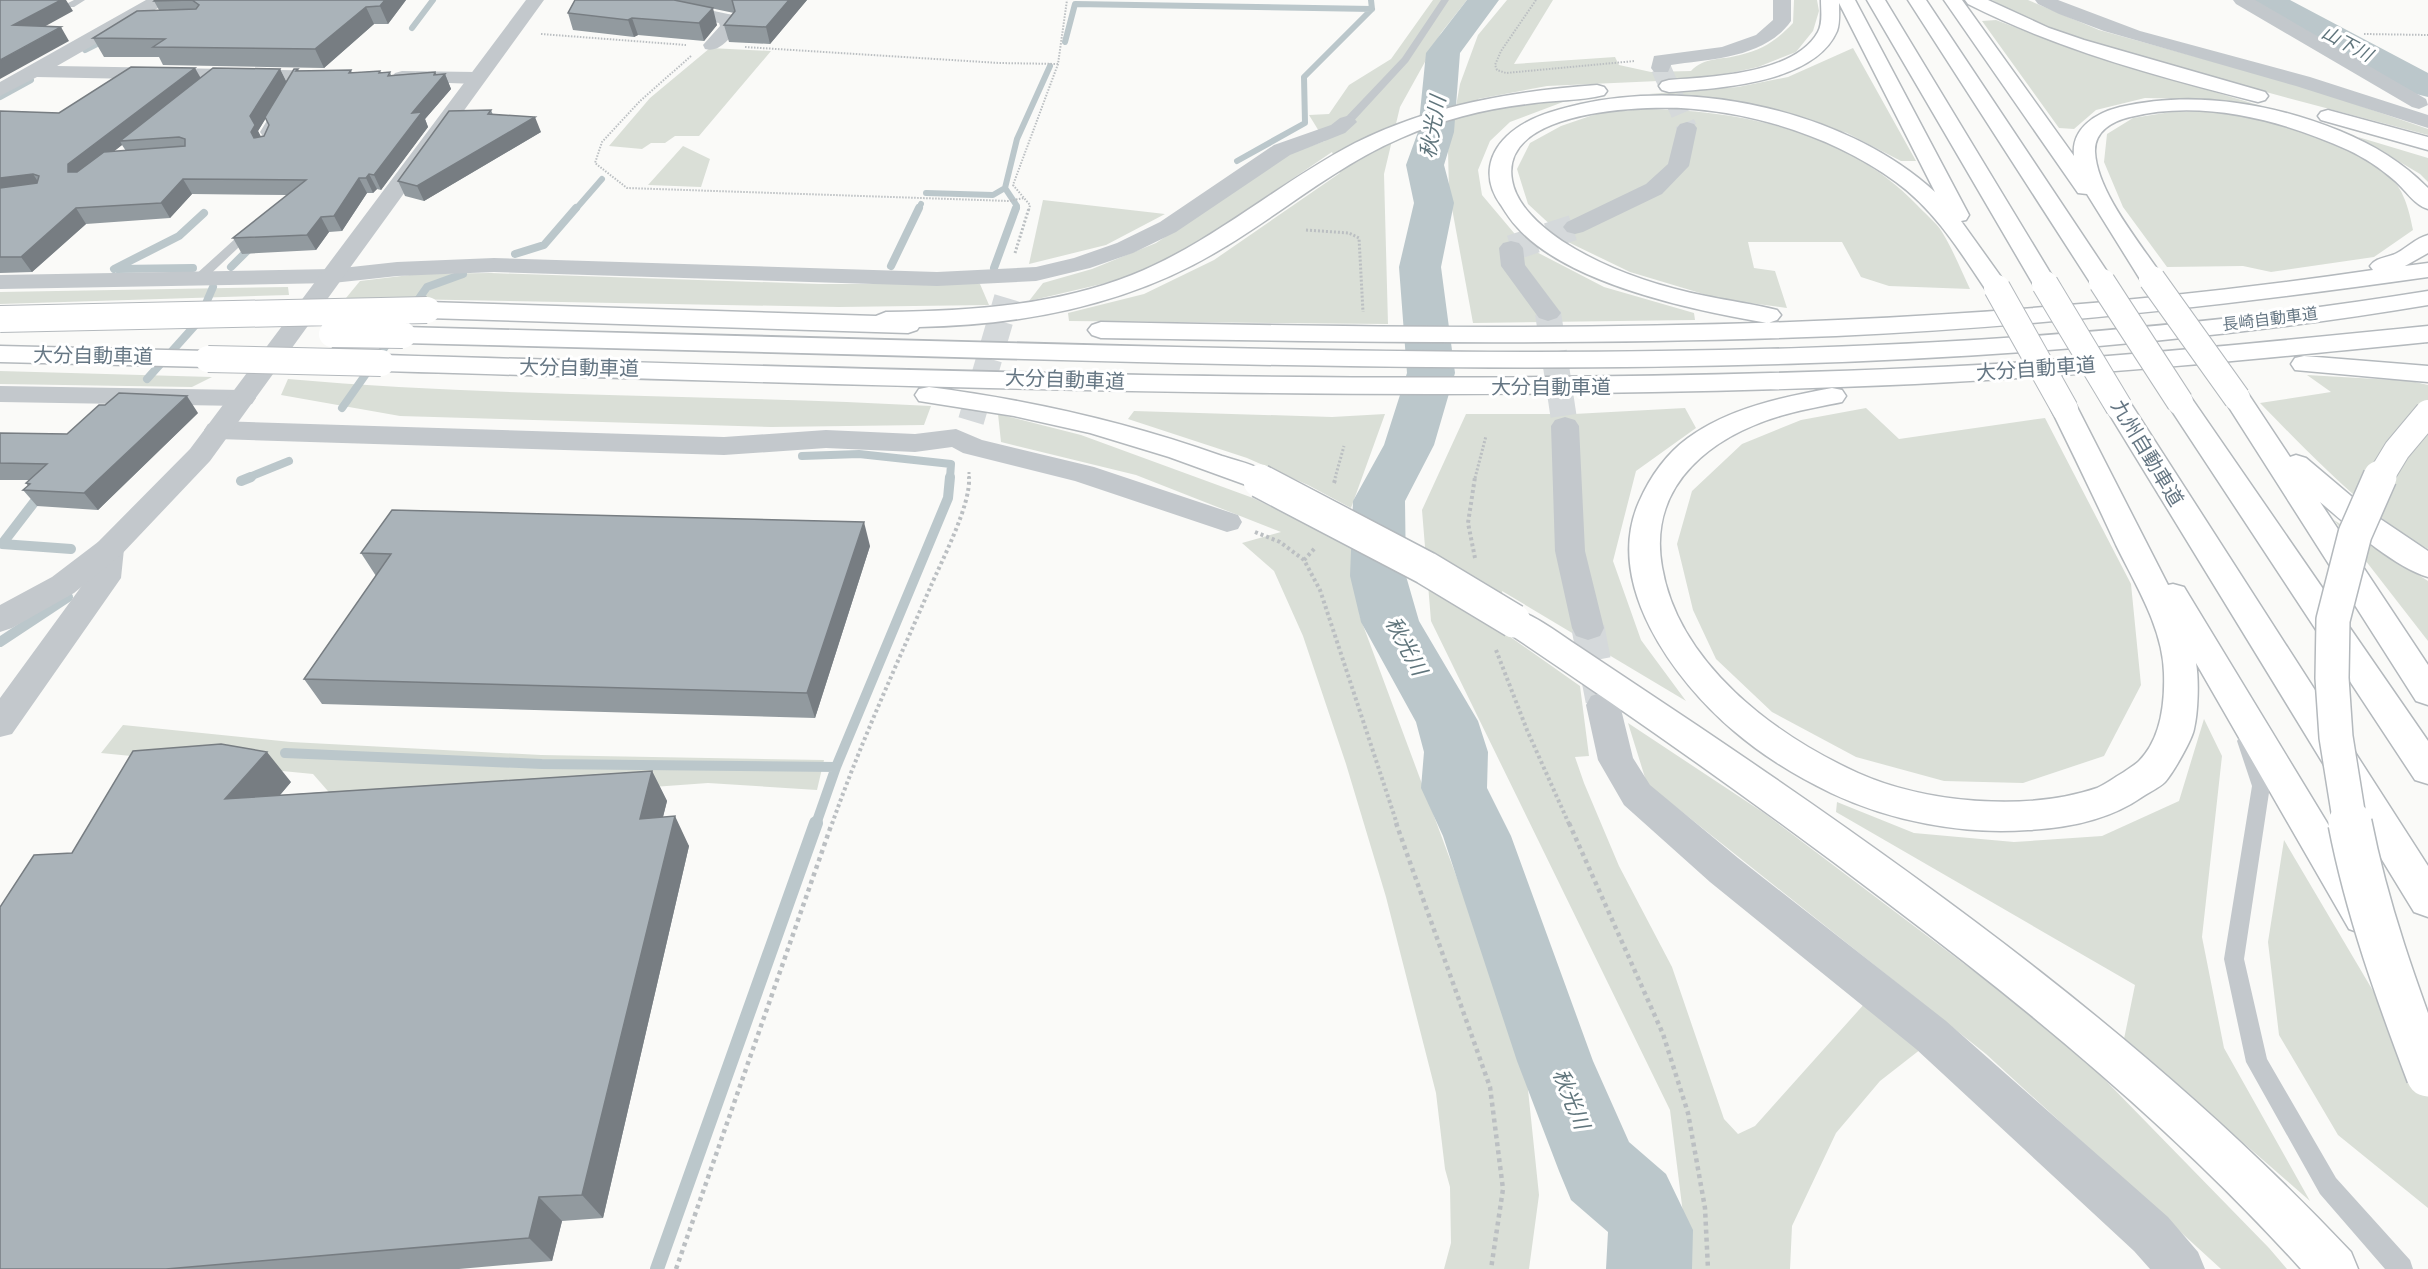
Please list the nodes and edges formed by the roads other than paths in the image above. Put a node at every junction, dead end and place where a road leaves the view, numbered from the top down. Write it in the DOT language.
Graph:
graph roads {
  1 [pos="81,0"];
  2 [pos="159,0"];
  3 [pos="535,0"];
  4 [pos="636,0"];
  5 [pos="1445,0"];
  6 [pos="1782,0"];
  7 [pos="1830,0"];
  8 [pos="1846,0"];
  9 [pos="1876,0"];
  10 [pos="1917,0"];
  11 [pos="1953,0"];
  12 [pos="1974,0"];
  13 [pos="2044,0"];
  14 [pos="2242,0"];
  15 [pos="71,5"];
  16 [pos="117,24"];
  17 [pos="141,24"];
  18 [pos="707,46"];
  19 [pos="1661,64"];
  20 [pos="34,71"];
  21 [pos="221,75"];
  22 [pos="357,77"];
  23 [pos="381,77"];
  24 [pos="476,78"];
  25 [pos="3,86"];
  26 [pos="291,87"];
  27 [pos="202,89"];
  28 [pos="2428,108"];
  29 [pos="1347,122"];
  30 [pos="2428,122"];
  31 [pos="1687,128"];
  32 [pos="2428,144"];
  33 [pos="266,148"];
  34 [pos="2428,202"];
  35 [pos="1575,227"];
  36 [pos="254,228"];
  37 [pos="2428,242"];
  38 [pos="1511,248"];
  39 [pos="2428,270"];
  40 [pos="333,276"];
  41 [pos="198,279"];
  42 [pos="2152,279"];
  43 [pos="0,282"];
  44 [pos="1997,288"];
  45 [pos="2295,288"];
  46 [pos="2103,293"];
  47 [pos="2428,298"];
  48 [pos="1548,313"];
  49 [pos="0,319"];
  50 [pos="746,320"];
  51 [pos="1936,322"];
  52 [pos="0,329"];
  53 [pos="2428,334"];
  54 [pos="2112,336"];
  55 [pos="2428,339"];
  56 [pos="1340,347"];
  57 [pos="2291,348"];
  58 [pos="0,354"];
  59 [pos="2129,362"];
  60 [pos="379,367"];
  61 [pos="1999,372"];
  62 [pos="2428,374"];
  63 [pos="1883,388"];
  64 [pos="1502,393"];
  65 [pos="0,394"];
  66 [pos="242,398"];
  67 [pos="2237,398"];
  68 [pos="2065,409"];
  69 [pos="2428,413"];
  70 [pos="1565,426"];
  71 [pos="218,430"];
  72 [pos="1227,522"];
  73 [pos="109,549"];
  74 [pos="2428,566"];
  75 [pos="0,620"];
  76 [pos="1588,628"];
  77 [pos="2428,692"];
  78 [pos="2233,698"];
  79 [pos="1603,705"];
  80 [pos="0,724"];
  81 [pos="2428,770"];
  82 [pos="2428,900"];
  83 [pos="2428,1026"];
  84 [pos="2428,1075"];
  85 [pos="2181,1269"];
  86 [pos="2334,1269"];
  87 [pos="2401,1269"];
  1 -- 15 [label="lane"];
  2 -- 16 [label="street"];
  3 -- 24 [label="street"];
  4 -- 18 [label="street"];
  5 -- 29 [label="lane"];
  6 -- 19 [label="street"];
  7 -- 50 [label="highway"];
  8 -- 44 [label="highway"];
  9 -- 82 [label="highway, 九州自動車道, bridge"];
  10 -- 46 [label="highway"];
  11 -- 42 [label="highway"];
  12 -- 32 [label="highway"];
  13 -- 30 [label="street"];
  14 -- 28 [label="street"];
  16 -- 17 [label="lane"];
  16 -- 20 [label="street"];
  20 -- 21 [label="street"];
  20 -- 25 [label="street"];
  21 -- 26 [label="street"];
  21 -- 27 [label="lane"];
  22 -- 26 [label="street"];
  23 -- 24 [label="street"];
  24 -- 40 [label="street"];
  26 -- 33 [label="lane"];
  29 -- 40 [label="street"];
  31 -- 35 [label="street"];
  34 -- 42 [label="highway"];
  36 -- 41 [label="lane"];
  37 -- 46 [label="highway"];
  38 -- 48 [label="street"];
  39 -- 45 [label="highway"];
  40 -- 41 [label="street"];
  40 -- 66 [label="street"];
  41 -- 43 [label="street"];
  42 -- 67 [label="highway, bridge"];
  44 -- 46 [label="highway"];
  44 -- 68 [label="highway, bridge"];
  45 -- 46 [label="highway"];
  45 -- 51 [label="highway"];
  46 -- 51 [label="highway"];
  46 -- 81 [label="highway, bridge"];
  47 -- 54 [label="highway, 長崎自動車道"];
  49 -- 50 [label="highway, bridge"];
  50 -- 56 [label="highway"];
  51 -- 56 [label="highway"];
  52 -- 56 [label="highway, 大分自動車道, bridge"];
  53 -- 57 [label="highway, 長崎自動車道"];
  54 -- 56 [label="highway, 大分自動車道"];
  55 -- 57 [label="highway"];
  57 -- 59 [label="highway, 長崎自動車道"];
  58 -- 60 [label="highway, 大分自動車道, bridge"];
  59 -- 61 [label="highway, 大分自動車道"];
  60 -- 64 [label="highway, 大分自動車道"];
  60 -- 86 [label="highway, bridge"];
  61 -- 63 [label="highway"];
  61 -- 64 [label="highway, 大分自動車道"];
  62 -- 63 [label="highway"];
  63 -- 64 [label="highway"];
  63 -- 68 [label="highway"];
  65 -- 66 [label="street"];
  66 -- 71 [label="street"];
  67 -- 74 [label="highway"];
  67 -- 77 [label="highway"];
  68 -- 78 [label="highway"];
  69 -- 84 [label="highway, bridge"];
  70 -- 76 [label="street"];
  71 -- 72 [label="street"];
  71 -- 73 [label="street"];
  73 -- 75 [label="street"];
  73 -- 80 [label="street"];
  78 -- 83 [label="highway"];
  78 -- 87 [label="lane"];
  79 -- 85 [label="street"];
}
